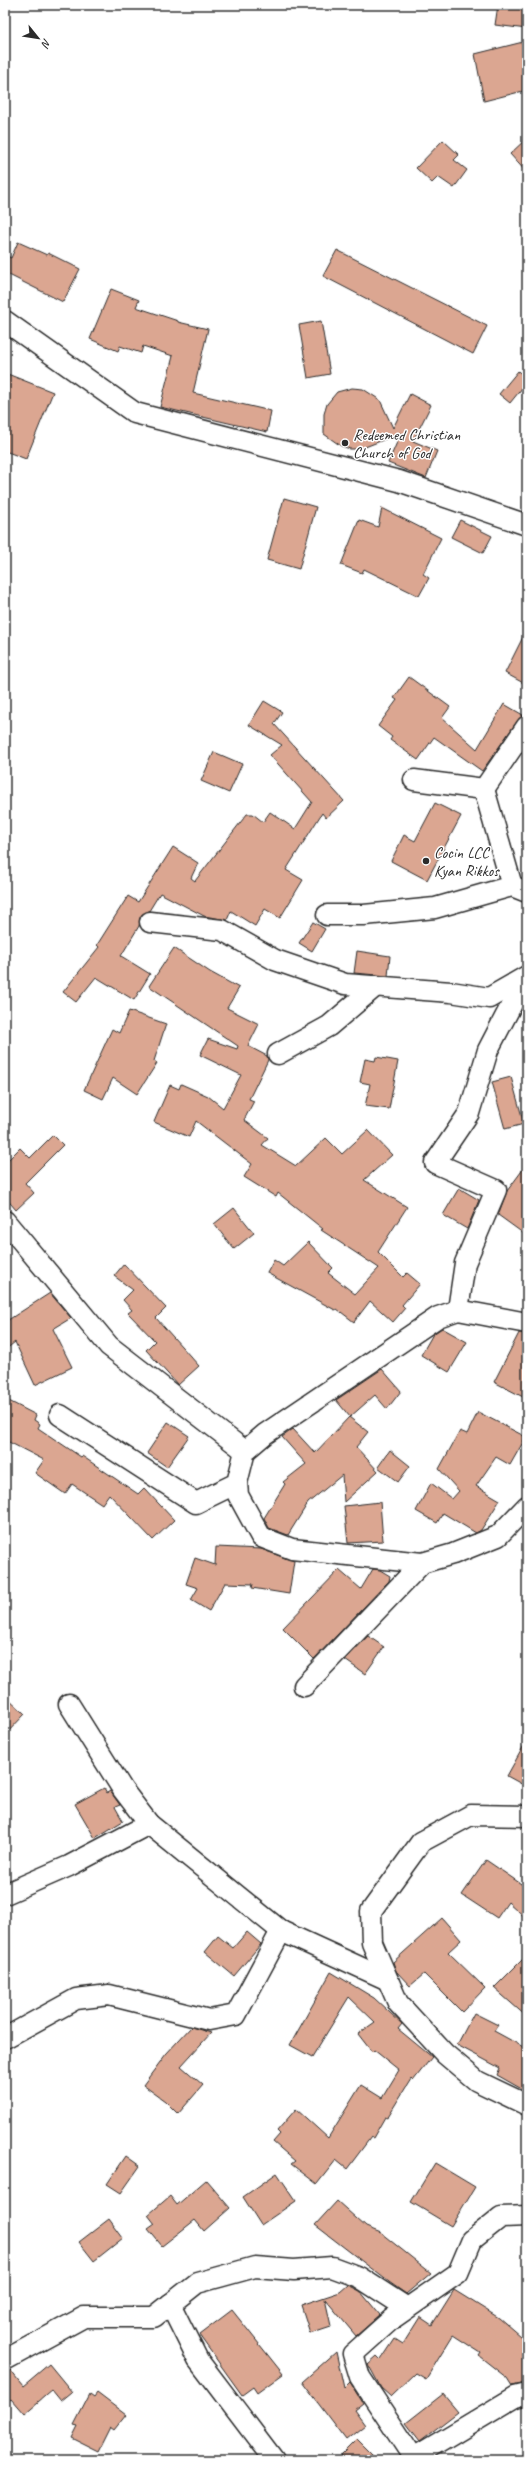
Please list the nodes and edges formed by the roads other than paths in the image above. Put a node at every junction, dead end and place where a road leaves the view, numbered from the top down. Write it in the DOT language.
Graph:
graph roads {
  1 [pos="5,320"];
  2 [pos="527,525"];
  3 [pos="527,726"];
  4 [pos="414,780"];
  5 [pos="484,789"];
  6 [pos="520,889"];
  7 [pos="328,915"];
  8 [pos="150,922"];
  9 [pos="527,976"];
  10 [pos="376,986"];
  11 [pos="278,1054"];
  12 [pos="5,1221"];
  13 [pos="458,1310"];
  14 [pos="527,1324"];
  15 [pos="60,1415"];
  16 [pos="245,1451"];
  17 [pos="237,1483"];
  18 [pos="527,1506"];
  19 [pos="422,1563"];
  20 [pos="304,1686"];
  21 [pos="69,1704"];
  22 [pos="527,1816"];
  23 [pos="149,1824"];
  24 [pos="5,1894"];
  25 [pos="281,1931"];
  26 [pos="388,1980"];
  27 [pos="5,2038"];
  28 [pos="527,2105"];
  29 [pos="527,2216"];
  30 [pos="170,2304"];
  31 [pos="407,2308"];
  32 [pos="5,2360"];
  33 [pos="527,2394"];
  34 [pos="411,2459"];
  35 [pos="274,2460"];
  1 -- 2 [label="street"];
  3 -- 5 [label="street"];
  4 -- 5 [label="street"];
  5 -- 6 [label="street"];
  6 -- 7 [label="street"];
  8 -- 10 [label="street"];
  9 -- 10 [label="street"];
  9 -- 13 [label="street"];
  10 -- 11 [label="street"];
  12 -- 16 [label="street"];
  13 -- 14 [label="street"];
  13 -- 16 [label="street"];
  15 -- 17 [label="street"];
  16 -- 17 [label="street"];
  17 -- 19 [label="street"];
  18 -- 19 [label="street"];
  19 -- 20 [label="street"];
  21 -- 23 [label="street"];
  22 -- 26 [label="street"];
  23 -- 24 [label="street"];
  23 -- 25 [label="street"];
  25 -- 26 [label="street"];
  25 -- 27 [label="street"];
  26 -- 28 [label="street"];
  29 -- 31 [label="street"];
  30 -- 31 [label="street"];
  30 -- 32 [label="street"];
  30 -- 35 [label="street"];
  31 -- 34 [label="street"];
  33 -- 34 [label="street"];
}
